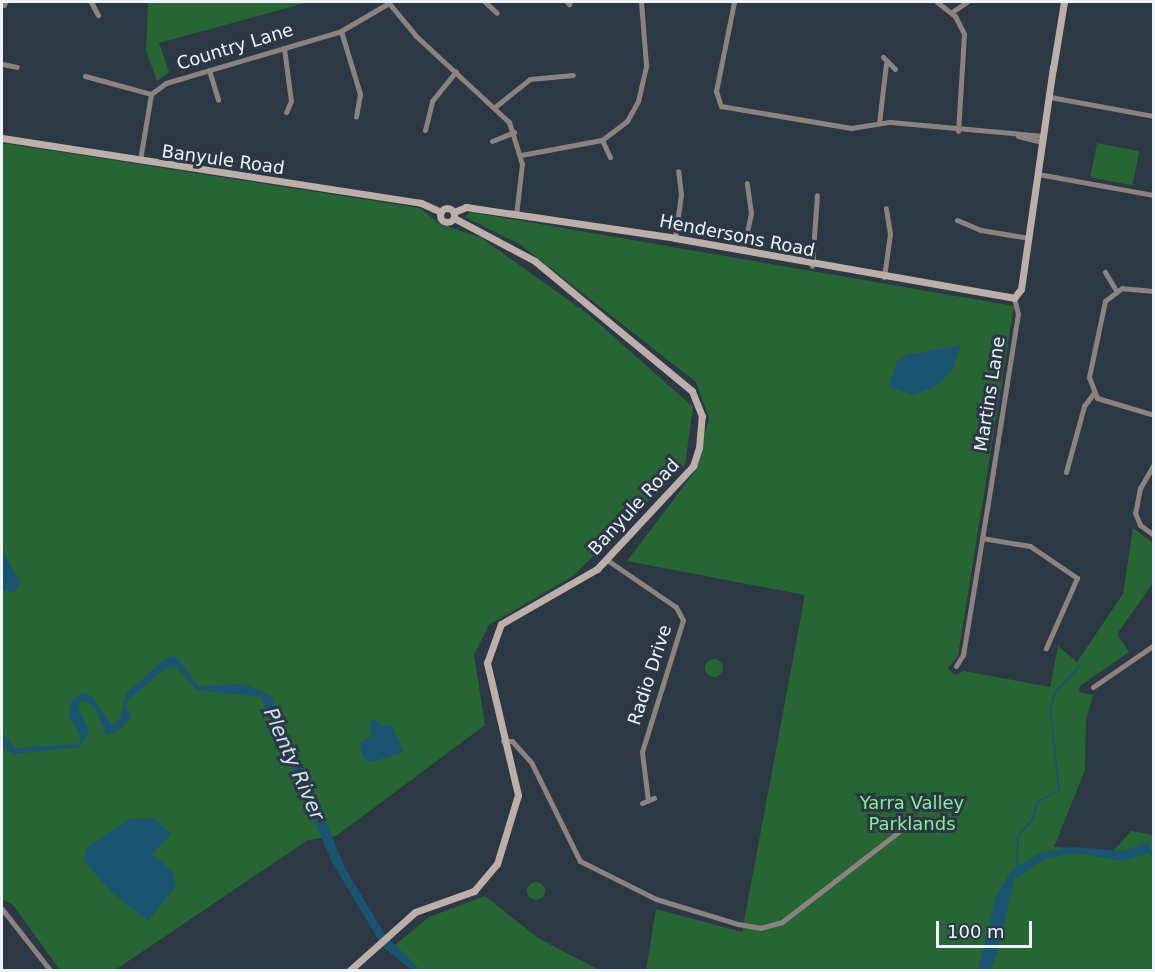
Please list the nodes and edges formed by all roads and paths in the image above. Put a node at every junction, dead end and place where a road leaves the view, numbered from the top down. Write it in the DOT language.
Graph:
graph roads {
  1 [pos="91,2"];
  2 [pos="389,2"];
  3 [pos="485,2"];
  4 [pos="641,2"];
  5 [pos="734,2"];
  6 [pos="937,2"];
  7 [pos="967,2"];
  8 [pos="1064,2"];
  9 [pos="952,12"];
  10 [pos="497,13"];
  11 [pos="98,15"];
  12 [pos="341,31"];
  13 [pos="284,48"];
  14 [pos="884,57"];
  15 [pos="886,63"];
  16 [pos="2,64"];
  17 [pos="17,67"];
  18 [pos="895,69"];
  19 [pos="209,70"];
  20 [pos="456,71"];
  21 [pos="573,75"];
  22 [pos="84,76"];
  23 [pos="150,94"];
  24 [pos="1051,98"];
  25 [pos="218,100"];
  26 [pos="496,106"];
  27 [pos="286,112"];
  28 [pos="1154,116"];
  29 [pos="356,117"];
  30 [pos="879,123"];
  31 [pos="425,130"];
  32 [pos="961,130"];
  33 [pos="514,132"];
  34 [pos="2,138"];
  35 [pos="1042,139"];
  36 [pos="602,140"];
  37 [pos="492,141"];
  38 [pos="521,155"];
  39 [pos="610,157"];
  40 [pos="140,160"];
  41 [pos="678,171"];
  42 [pos="1038,174"];
  43 [pos="747,183"];
  44 [pos="817,195"];
  45 [pos="1154,195"];
  46 [pos="886,208"];
  47 [pos="441,212"];
  48 [pos="454,215"];
  49 [pos="516,215"];
  50 [pos="957,220"];
  51 [pos="1029,237"];
  52 [pos="675,238"];
  53 [pos="743,252"];
  54 [pos="812,266"];
  55 [pos="1106,272"];
  56 [pos="884,278"];
  57 [pos="1116,290"];
  58 [pos="1154,291"];
  59 [pos="1014,298"];
  60 [pos="1094,394"];
  61 [pos="1154,415"];
  62 [pos="1154,464"];
  63 [pos="1066,472"];
  64 [pos="1154,535"];
  65 [pos="982,538"];
  66 [pos="607,560"];
  67 [pos="1154,645"];
  68 [pos="1046,648"];
  69 [pos="956,666"];
  70 [pos="1093,687"];
  71 [pos="503,741"];
  72 [pos="648,801"];
  73 [pos="914,820"];
  74 [pos="2,909"];
  75 [pos="50,970"];
  76 [pos="350,970"];
  1 -- 11 [label="street"];
  2 -- 12 [label="street, Country Lane"];
  2 -- 20 [label="street"];
  3 -- 10 [label="street"];
  4 -- 36 [label="street"];
  5 -- 30 [label="street"];
  6 -- 9 [label="street"];
  7 -- 9 [label="street"];
  8 -- 24 [label="street, Martins Lane"];
  9 -- 32 [label="street"];
  12 -- 13 [label="street, Country Lane"];
  12 -- 29 [label="street"];
  13 -- 19 [label="street, Country Lane"];
  13 -- 27 [label="street"];
  14 -- 15 [label="street"];
  15 -- 18 [label="street"];
  15 -- 30 [label="street"];
  16 -- 17 [label="street"];
  19 -- 23 [label="street, Country Lane"];
  19 -- 25 [label="street"];
  20 -- 26 [label="street"];
  20 -- 31 [label="street"];
  21 -- 26 [label="street"];
  22 -- 23 [label="street"];
  23 -- 40 [label="street"];
  24 -- 28 [label="street"];
  24 -- 35 [label="street, Martins Lane"];
  26 -- 33 [label="street"];
  30 -- 32 [label="street"];
  32 -- 35 [label="street"];
  33 -- 37 [label="street"];
  33 -- 38 [label="street"];
  34 -- 40 [label="street, Banyule Road"];
  35 -- 42 [label="street, Martins Lane"];
  36 -- 38 [label="street"];
  36 -- 39 [label="street"];
  38 -- 49 [label="street"];
  40 -- 47 [label="street, Banyule Road"];
  41 -- 52 [label="street"];
  42 -- 45 [label="street"];
  42 -- 51 [label="street, Martins Lane"];
  43 -- 53 [label="street"];
  44 -- 54 [label="street"];
  46 -- 56 [label="street"];
  47 -- 48 [label="street, Hendersons Road"];
  47 -- 48 [label="street, Banyule Road"];
  48 -- 49 [label="street, Hendersons Road"];
  48 -- 66 [label="street, Banyule Road"];
  49 -- 52 [label="street, Hendersons Road"];
  50 -- 51 [label="street"];
  51 -- 59 [label="street, Martins Lane"];
  52 -- 53 [label="street, Hendersons Road"];
  53 -- 54 [label="street, Hendersons Road"];
  54 -- 56 [label="street, Hendersons Road"];
  55 -- 57 [label="street"];
  56 -- 59 [label="street, Hendersons Road"];
  57 -- 58 [label="street"];
  57 -- 60 [label="street"];
  59 -- 65 [label="street, Martins Lane"];
  60 -- 61 [label="street"];
  60 -- 63 [label="street"];
  62 -- 64 [label="street"];
  65 -- 68 [label="street"];
  65 -- 69 [label="street, Martins Lane"];
  66 -- 71 [label="street, Banyule Road"];
  66 -- 72 [label="street, Radio Drive"];
  67 -- 70 [label="street"];
  71 -- 73 [label="street"];
  71 -- 76 [label="street, Banyule Road"];
  74 -- 75 [label="street"];
}
